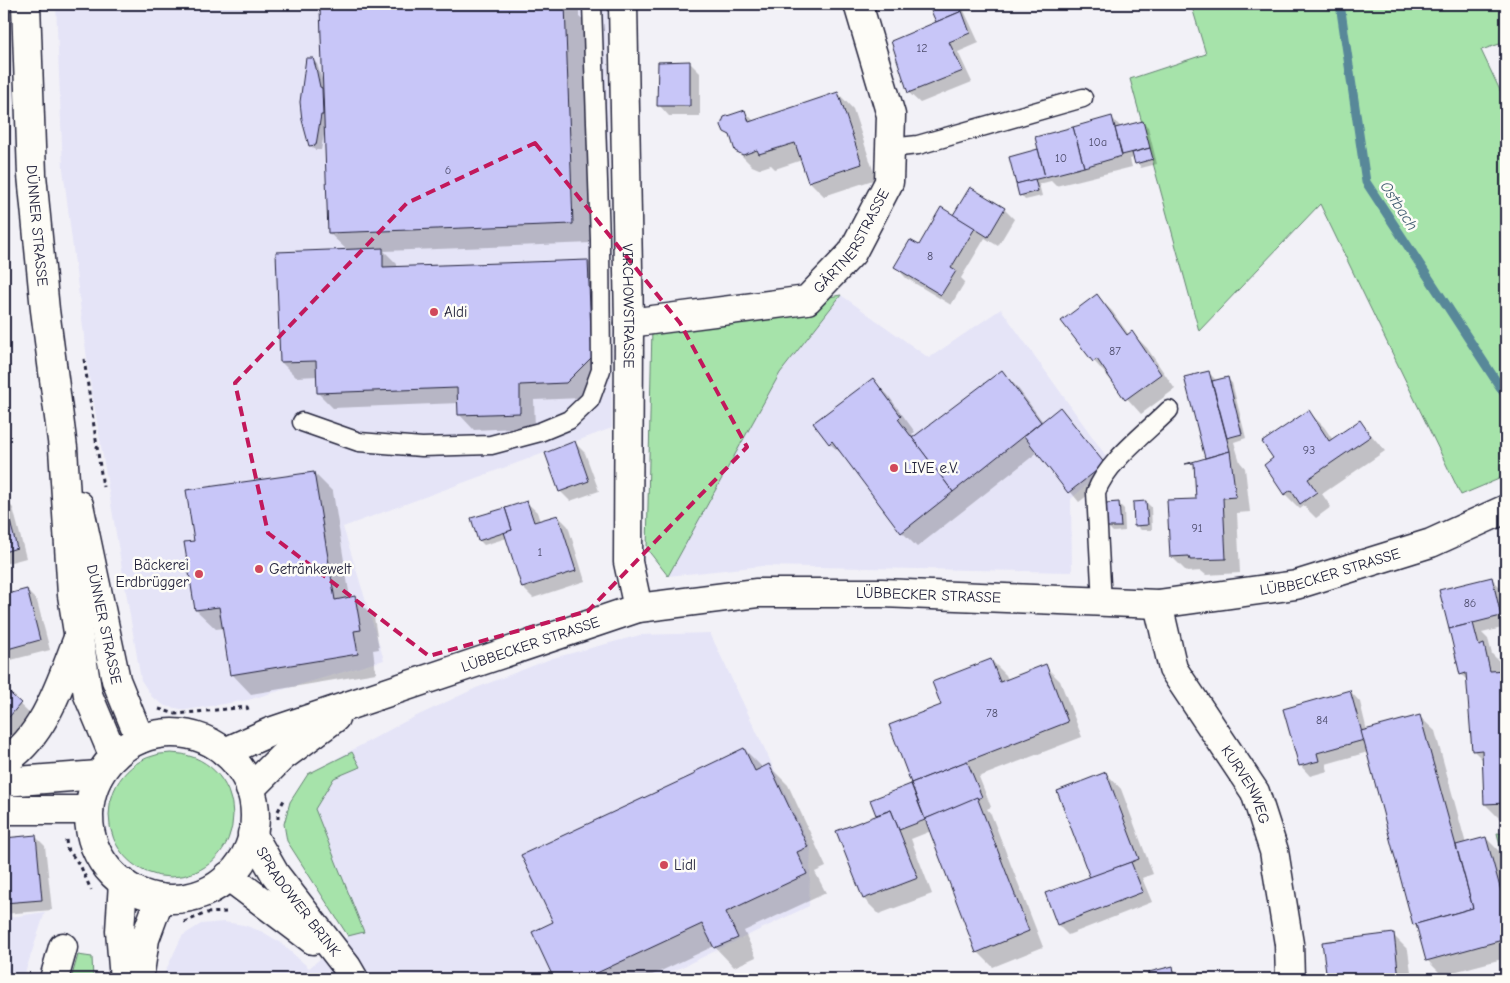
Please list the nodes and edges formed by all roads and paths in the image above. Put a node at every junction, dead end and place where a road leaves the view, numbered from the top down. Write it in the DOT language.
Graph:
graph roads {
  1 [pos="26,4"];
  2 [pos="592,4"];
  3 [pos="623,4"];
  4 [pos="858,4"];
  5 [pos="1084,98"];
  6 [pos="890,148"];
  7 [pos="629,323"];
  8 [pos="83,355"];
  9 [pos="1170,410"];
  10 [pos="302,422"];
  11 [pos="63,448"];
  12 [pos="104,492"];
  13 [pos="1506,509"];
  14 [pos="1102,603"];
  15 [pos="1158,604"];
  16 [pos="638,608"];
  17 [pos="79,637"];
  18 [pos="352,704"];
  19 [pos="135,708"];
  20 [pos="260,736"];
  21 [pos="140,739"];
  22 [pos="225,752"];
  23 [pos="4,762"];
  24 [pos="276,764"];
  25 [pos="106,766"];
  26 [pos="4,782"];
  27 [pos="250,789"];
  28 [pos="61,809"];
  29 [pos="4,810"];
  30 [pos="89,810"];
  31 [pos="278,820"];
  32 [pos="252,834"];
  33 [pos="228,876"];
  34 [pos="123,882"];
  35 [pos="93,894"];
  36 [pos="254,895"];
  37 [pos="160,898"];
  38 [pos="148,930"];
  39 [pos="63,948"];
  40 [pos="350,973"];
  41 [pos="54,979"];
  42 [pos="124,979"];
  43 [pos="139,979"];
  44 [pos="1290,979"];
  1 -- 11 [label="street, DÜNNER STRASSE"];
  2 -- 10 [label="lane"];
  3 -- 7 [label="street, VIRCHOWSTRASSE"];
  4 -- 6 [label="street, GÄRTNERSTRASSE"];
  5 -- 6 [label="lane"];
  6 -- 7 [label="street, GÄRTNERSTRASSE"];
  7 -- 16 [label="street, VIRCHOWSTRASSE"];
  8 -- 12 [label="path"];
  9 -- 14 [label="lane"];
  11 -- 17 [label="street, DÜNNER STRASSE"];
  11 -- 19 [label="street, DÜNNER STRASSE"];
  13 -- 15 [label="street, LÜBBECKER STRASSE"];
  14 -- 15 [label="street, LÜBBECKER STRASSE"];
  14 -- 16 [label="street, LÜBBECKER STRASSE"];
  15 -- 44 [label="street, KURVENWEG"];
  16 -- 18 [label="street, LÜBBECKER STRASSE"];
  17 -- 23 [label="street, DÜNNER STRASSE"];
  17 -- 25 [label="street, DÜNNER STRASSE"];
  18 -- 20 [label="street, LÜBBECKER STRASSE"];
  18 -- 24 [label="street, LÜBBECKER STRASSE"];
  19 -- 20 [label="path"];
  19 -- 21 [label="street, DÜNNER STRASSE"];
  20 -- 22 [label="street, LÜBBECKER STRASSE"];
  21 -- 22 [label="street"];
  21 -- 25 [label="street"];
  22 -- 27 [label="street"];
  24 -- 27 [label="street, LÜBBECKER STRASSE"];
  24 -- 31 [label="path"];
  25 -- 26 [label="street"];
  25 -- 30 [label="street"];
  27 -- 32 [label="street"];
  28 -- 29 [label="street"];
  28 -- 30 [label="street"];
  28 -- 35 [label="path"];
  30 -- 34 [label="street"];
  32 -- 33 [label="street"];
  32 -- 40 [label="street, SPRADOWER BRINK"];
  33 -- 36 [label="street, SPRADOWER BRINK"];
  33 -- 37 [label="street"];
  34 -- 37 [label="street"];
  34 -- 42 [label="street"];
  36 -- 38 [label="path"];
  36 -- 40 [label="street, SPRADOWER BRINK"];
  37 -- 38 [label="street"];
  38 -- 43 [label="street"];
  39 -- 41 [label="street"];
}
